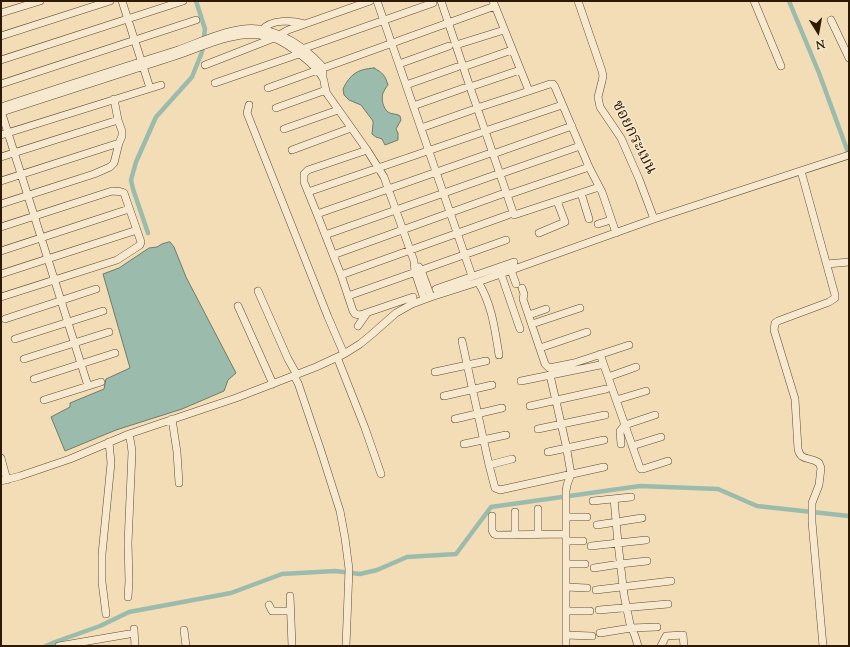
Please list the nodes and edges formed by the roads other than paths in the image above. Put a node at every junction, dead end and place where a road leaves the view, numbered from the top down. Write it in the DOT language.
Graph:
graph roads {
  1 [pos="40,1"];
  2 [pos="110,1"];
  3 [pos="122,1"];
  4 [pos="183,1"];
  5 [pos="370,1"];
  6 [pos="377,1"];
  7 [pos="441,1"];
  8 [pos="578,1"];
  9 [pos="754,1"];
  10 [pos="433,3"];
  11 [pos="494,4"];
  12 [pos="1,14"];
  13 [pos="128,19"];
  14 [pos="196,20"];
  15 [pos="383,20"];
  16 [pos="831,20"];
  17 [pos="448,22"];
  18 [pos="305,24"];
  19 [pos="262,30"];
  20 [pos="504,30"];
  21 [pos="227,35"];
  22 [pos="1,36"];
  23 [pos="277,36"];
  24 [pos="135,40"];
  25 [pos="391,43"];
  26 [pos="452,46"];
  27 [pos="512,50"];
  28 [pos="303,52"];
  29 [pos="849,58"];
  30 [pos="1,60"];
  31 [pos="142,64"];
  32 [pos="399,64"];
  33 [pos="205,65"];
  34 [pos="781,66"];
  35 [pos="460,67"];
  36 [pos="320,69"];
  37 [pos="520,70"];
  38 [pos="215,82"];
  39 [pos="1,84"];
  40 [pos="161,85"];
  41 [pos="406,85"];
  42 [pos="150,88"];
  43 [pos="268,88"];
  44 [pos="467,88"];
  45 [pos="326,90"];
  46 [pos="529,91"];
  47 [pos="114,100"];
  48 [pos="249,105"];
  49 [pos="562,105"];
  50 [pos="413,106"];
  51 [pos="276,108"];
  52 [pos="474,109"];
  53 [pos="3,110"];
  54 [pos="338,110"];
  55 [pos="118,120"];
  56 [pos="572,126"];
  57 [pos="352,128"];
  58 [pos="421,128"];
  59 [pos="284,129"];
  60 [pos="482,132"];
  61 [pos="4,134"];
  62 [pos="119,143"];
  63 [pos="580,146"];
  64 [pos="292,150"];
  65 [pos="367,150"];
  66 [pos="428,150"];
  67 [pos="14,153"];
  68 [pos="490,154"];
  69 [pos="846,156"];
  70 [pos="1,157"];
  71 [pos="589,167"];
  72 [pos="378,168"];
  73 [pos="801,171"];
  74 [pos="436,172"];
  75 [pos="21,174"];
  76 [pos="497,175"];
  77 [pos="1,181"];
  78 [pos="599,187"];
  79 [pos="388,189"];
  80 [pos="308,192"];
  81 [pos="443,193"];
  82 [pos="581,193"];
  83 [pos="504,195"];
  84 [pos="28,196"];
  85 [pos="557,201"];
  86 [pos="1,204"];
  87 [pos="129,209"];
  88 [pos="395,210"];
  89 [pos="450,213"];
  90 [pos="317,214"];
  91 [pos="508,215"];
  92 [pos="34,216"];
  93 [pos="589,219"];
  94 [pos="654,219"];
  95 [pos="611,220"];
  96 [pos="598,224"];
  97 [pos="1,227"];
  98 [pos="137,230"];
  99 [pos="402,230"];
  100 [pos="539,233"];
  101 [pos="616,233"];
  102 [pos="457,234"];
  103 [pos="325,235"];
  104 [pos="41,238"];
  105 [pos="506,240"];
  106 [pos="410,250"];
  107 [pos="1,251"];
  108 [pos="333,254"];
  109 [pos="464,255"];
  110 [pos="48,259"];
  111 [pos="849,262"];
  112 [pos="827,264"];
  113 [pos="514,267"];
  114 [pos="418,271"];
  115 [pos="1,274"];
  116 [pos="501,274"];
  117 [pos="341,275"];
  118 [pos="472,276"];
  119 [pos="54,280"];
  120 [pos="478,282"];
  121 [pos="96,289"];
  122 [pos="436,289"];
  123 [pos="258,291"];
  124 [pos="348,296"];
  125 [pos="413,297"];
  126 [pos="431,297"];
  127 [pos="1,298"];
  128 [pos="424,299"];
  129 [pos="61,301"];
  130 [pos="543,302"];
  131 [pos="238,306"];
  132 [pos="580,308"];
  133 [pos="546,309"];
  134 [pos="103,311"];
  135 [pos="367,313"];
  136 [pos="529,315"];
  137 [pos="549,318"];
  138 [pos="5,319"];
  139 [pos="68,322"];
  140 [pos="532,324"];
  141 [pos="358,326"];
  142 [pos="520,329"];
  143 [pos="109,332"];
  144 [pos="587,332"];
  145 [pos="15,339"];
  146 [pos="462,341"];
  147 [pos="74,343"];
  148 [pos="629,345"];
  149 [pos="540,348"];
  150 [pos="115,353"];
  151 [pos="600,354"];
  152 [pos="499,355"];
  153 [pos="340,356"];
  154 [pos="24,359"];
  155 [pos="486,361"];
  156 [pos="81,364"];
  157 [pos="467,365"];
  158 [pos="600,365"];
  159 [pos="636,368"];
  160 [pos="435,372"];
  161 [pos="550,375"];
  162 [pos="296,376"];
  163 [pos="608,378"];
  164 [pos="34,379"];
  165 [pos="520,381"];
  166 [pos="101,382"];
  167 [pos="273,384"];
  168 [pos="492,385"];
  169 [pos="88,386"];
  170 [pos="606,389"];
  171 [pos="472,390"];
  172 [pos="646,391"];
  173 [pos="444,396"];
  174 [pos="44,400"];
  175 [pos="555,400"];
  176 [pos="616,400"];
  177 [pos="530,406"];
  178 [pos="502,408"];
  179 [pos="477,414"];
  180 [pos="655,414"];
  181 [pos="605,415"];
  182 [pos="172,419"];
  183 [pos="455,419"];
  184 [pos="561,424"];
  185 [pos="625,425"];
  186 [pos="538,429"];
  187 [pos="129,434"];
  188 [pos="506,434"];
  189 [pos="661,437"];
  190 [pos="483,440"];
  191 [pos="604,440"];
  192 [pos="109,442"];
  193 [pos="464,444"];
  194 [pos="620,444"];
  195 [pos="632,446"];
  196 [pos="566,448"];
  197 [pos="548,452"];
  198 [pos="1,458"];
  199 [pos="512,460"];
  200 [pos="668,461"];
  201 [pos="489,465"];
  202 [pos="604,467"];
  203 [pos="380,474"];
  204 [pos="571,474"];
  205 [pos="555,477"];
  206 [pos="3,480"];
  207 [pos="179,483"];
  208 [pos="566,491"];
  209 [pos="631,497"];
  210 [pos="614,499"];
  211 [pos="593,501"];
  212 [pos="538,509"];
  213 [pos="515,512"];
  214 [pos="492,516"];
  215 [pos="566,517"];
  216 [pos="587,517"];
  217 [pos="642,518"];
  218 [pos="616,522"];
  219 [pos="597,525"];
  220 [pos="515,535"];
  221 [pos="538,535"];
  222 [pos="566,538"];
  223 [pos="646,540"];
  224 [pos="583,541"];
  225 [pos="618,543"];
  226 [pos="591,546"];
  227 [pos="647,561"];
  228 [pos="566,564"];
  229 [pos="585,564"];
  230 [pos="620,564"];
  231 [pos="594,568"];
  232 [pos="671,581"];
  233 [pos="623,586"];
  234 [pos="566,588"];
  235 [pos="587,588"];
  236 [pos="596,590"];
  237 [pos="290,596"];
  238 [pos="128,597"];
  239 [pos="668,604"];
  240 [pos="269,605"];
  241 [pos="626,607"];
  242 [pos="599,610"];
  243 [pos="291,611"];
  244 [pos="566,611"];
  245 [pos="590,611"];
  246 [pos="106,614"];
  247 [pos="657,626"];
  248 [pos="631,628"];
  249 [pos="184,630"];
  250 [pos="600,633"];
  251 [pos="566,635"];
  252 [pos="592,636"];
  253 [pos="72,645"];
  254 [pos="59,646"];
  255 [pos="135,646"];
  256 [pos="186,646"];
  257 [pos="292,646"];
  258 [pos="346,646"];
  259 [pos="566,646"];
  260 [pos="638,646"];
  261 [pos="661,646"];
  262 [pos="684,646"];
  263 [pos="823,646"];
  1 -- 12 [label="street"];
  2 -- 22 [label="street"];
  3 -- 13 [label="street"];
  4 -- 13 [label="street"];
  5 -- 18 [label="street"];
  6 -- 15 [label="street"];
  7 -- 17 [label="street"];
  8 -- 94 [label="street, ซอยกระเบน"];
  9 -- 34 [label="street"];
  10 -- 15 [label="street"];
  11 -- 17 [label="street"];
  11 -- 20 [label="street"];
  13 -- 24 [label="street"];
  13 -- 30 [label="street"];
  14 -- 24 [label="street"];
  15 -- 25 [label="street"];
  15 -- 28 [label="street"];
  16 -- 29 [label="street"];
  17 -- 25 [label="street"];
  17 -- 26 [label="street"];
  18 -- 19 [label="street"];
  18 -- 23 [label="street"];
  19 -- 21 [label="street"];
  19 -- 23 [label="street"];
  20 -- 26 [label="street"];
  20 -- 27 [label="street"];
  21 -- 23 [label="street"];
  21 -- 31 [label="street"];
  23 -- 28 [label="street"];
  23 -- 33 [label="street"];
  24 -- 31 [label="street"];
  24 -- 39 [label="street"];
  25 -- 32 [label="street"];
  25 -- 36 [label="street"];
  26 -- 32 [label="street"];
  26 -- 35 [label="street"];
  27 -- 35 [label="street"];
  27 -- 37 [label="street"];
  28 -- 36 [label="street"];
  28 -- 38 [label="street"];
  31 -- 42 [label="street"];
  31 -- 53 [label="street"];
  32 -- 41 [label="street"];
  35 -- 41 [label="street"];
  35 -- 44 [label="street"];
  36 -- 43 [label="street"];
  36 -- 45 [label="street"];
  37 -- 44 [label="street"];
  37 -- 46 [label="street"];
  40 -- 42 [label="street"];
  41 -- 50 [label="street"];
  42 -- 47 [label="street"];
  44 -- 50 [label="street"];
  44 -- 52 [label="street"];
  45 -- 51 [label="street"];
  45 -- 54 [label="street"];
  46 -- 49 [label="street"];
  46 -- 52 [label="street"];
  47 -- 55 [label="street"];
  47 -- 61 [label="street"];
  48 -- 153 [label="street"];
  49 -- 56 [label="street"];
  49 -- 60 [label="street"];
  50 -- 58 [label="street"];
  52 -- 58 [label="street"];
  52 -- 60 [label="street"];
  53 -- 61 [label="street"];
  54 -- 57 [label="street"];
  54 -- 59 [label="street"];
  55 -- 62 [label="street"];
  55 -- 67 [label="street"];
  56 -- 63 [label="street"];
  56 -- 68 [label="street"];
  57 -- 64 [label="street"];
  57 -- 65 [label="street"];
  58 -- 66 [label="street"];
  60 -- 66 [label="street"];
  60 -- 68 [label="street"];
  61 -- 67 [label="street"];
  62 -- 75 [label="street"];
  62 -- 84 [label="street"];
  63 -- 71 [label="street"];
  63 -- 76 [label="street"];
  65 -- 72 [label="street"];
  65 -- 80 [label="street"];
  66 -- 72 [label="street"];
  66 -- 74 [label="street"];
  67 -- 70 [label="street"];
  67 -- 75 [label="street"];
  68 -- 74 [label="street"];
  68 -- 76 [label="street"];
  69 -- 73 [label="street"];
  71 -- 78 [label="street"];
  71 -- 83 [label="street"];
  72 -- 79 [label="street"];
  72 -- 80 [label="street"];
  73 -- 94 [label="street"];
  73 -- 112 [label="street"];
  74 -- 79 [label="street"];
  74 -- 81 [label="street"];
  75 -- 77 [label="street"];
  75 -- 84 [label="street"];
  76 -- 81 [label="street"];
  76 -- 83 [label="street"];
  78 -- 82 [label="street"];
  78 -- 95 [label="street"];
  79 -- 88 [label="street"];
  79 -- 90 [label="street"];
  80 -- 90 [label="street"];
  81 -- 88 [label="street"];
  81 -- 89 [label="street"];
  82 -- 85 [label="street"];
  82 -- 93 [label="street"];
  83 -- 85 [label="street"];
  83 -- 89 [label="street"];
  84 -- 86 [label="street"];
  84 -- 92 [label="street"];
  85 -- 100 [label="street"];
  87 -- 92 [label="street"];
  87 -- 98 [label="street"];
  87 -- 104 [label="street"];
  88 -- 99 [label="street"];
  88 -- 103 [label="street"];
  89 -- 99 [label="street"];
  89 -- 102 [label="street"];
  90 -- 103 [label="street"];
  91 -- 102 [label="street"];
  92 -- 97 [label="street"];
  92 -- 104 [label="street"];
  94 -- 101 [label="street"];
  95 -- 96 [label="street"];
  95 -- 101 [label="street"];
  98 -- 110 [label="street"];
  98 -- 119 [label="street"];
  99 -- 106 [label="street"];
  99 -- 108 [label="street"];
  101 -- 113 [label="street"];
  102 -- 106 [label="street"];
  102 -- 109 [label="street"];
  103 -- 108 [label="street"];
  104 -- 107 [label="street"];
  104 -- 110 [label="street"];
  105 -- 109 [label="street"];
  106 -- 114 [label="street"];
  106 -- 117 [label="street"];
  108 -- 117 [label="street"];
  109 -- 114 [label="street"];
  109 -- 118 [label="street"];
  110 -- 115 [label="street"];
  110 -- 119 [label="street"];
  111 -- 112 [label="street"];
  112 -- 263 [label="street"];
  113 -- 116 [label="street"];
  113 -- 118 [label="street"];
  113 -- 136 [label="street"];
  114 -- 124 [label="street"];
  114 -- 126 [label="street"];
  114 -- 128 [label="street"];
  116 -- 120 [label="street"];
  116 -- 142 [label="street"];
  117 -- 124 [label="street"];
  118 -- 122 [label="street"];
  119 -- 127 [label="street"];
  119 -- 129 [label="street"];
  120 -- 126 [label="street"];
  120 -- 152 [label="street"];
  121 -- 129 [label="street"];
  123 -- 162 [label="street"];
  124 -- 135 [label="street"];
  125 -- 135 [label="street"];
  126 -- 128 [label="street"];
  128 -- 153 [label="street"];
  129 -- 138 [label="street"];
  129 -- 139 [label="street"];
  130 -- 133 [label="street"];
  131 -- 167 [label="street"];
  132 -- 137 [label="street"];
  133 -- 136 [label="street"];
  133 -- 137 [label="street"];
  134 -- 139 [label="street"];
  135 -- 141 [label="street"];
  136 -- 140 [label="street"];
  137 -- 140 [label="street"];
  139 -- 145 [label="street"];
  139 -- 147 [label="street"];
  140 -- 149 [label="street"];
  143 -- 147 [label="street"];
  144 -- 149 [label="street"];
  146 -- 157 [label="street"];
  147 -- 154 [label="street"];
  147 -- 156 [label="street"];
  148 -- 151 [label="street"];
  149 -- 151 [label="street"];
  150 -- 156 [label="street"];
  151 -- 163 [label="street"];
  153 -- 162 [label="street"];
  153 -- 203 [label="street"];
  155 -- 157 [label="street"];
  156 -- 164 [label="street"];
  156 -- 169 [label="street"];
  157 -- 160 [label="street"];
  157 -- 171 [label="street"];
  158 -- 161 [label="street"];
  159 -- 163 [label="street"];
  161 -- 165 [label="street"];
  161 -- 175 [label="street"];
  162 -- 167 [label="street"];
  162 -- 258 [label="street"];
  163 -- 176 [label="street"];
  166 -- 169 [label="street"];
  167 -- 182 [label="street"];
  168 -- 171 [label="street"];
  169 -- 174 [label="street"];
  170 -- 175 [label="street"];
  171 -- 173 [label="street"];
  171 -- 179 [label="street"];
  172 -- 176 [label="street"];
  175 -- 177 [label="street"];
  175 -- 184 [label="street"];
  176 -- 185 [label="street"];
  178 -- 179 [label="street"];
  179 -- 183 [label="street"];
  179 -- 190 [label="street"];
  180 -- 185 [label="street"];
  181 -- 184 [label="street"];
  182 -- 187 [label="street"];
  182 -- 207 [label="street"];
  184 -- 186 [label="street"];
  184 -- 196 [label="street"];
  185 -- 194 [label="street"];
  185 -- 195 [label="street"];
  187 -- 192 [label="street"];
  187 -- 238 [label="street"];
  188 -- 190 [label="street"];
  189 -- 195 [label="street"];
  190 -- 193 [label="street"];
  190 -- 201 [label="street"];
  191 -- 196 [label="street"];
  192 -- 206 [label="street"];
  192 -- 246 [label="street"];
  195 -- 200 [label="street"];
  196 -- 197 [label="street"];
  196 -- 204 [label="street"];
  198 -- 206 [label="street"];
  199 -- 201 [label="street"];
  201 -- 205 [label="street"];
  202 -- 204 [label="street"];
  204 -- 205 [label="street"];
  204 -- 208 [label="street"];
  205 -- 208 [label="street"];
  208 -- 215 [label="street"];
  209 -- 210 [label="street"];
  210 -- 211 [label="street"];
  210 -- 218 [label="street"];
  212 -- 221 [label="street"];
  213 -- 220 [label="street"];
  214 -- 220 [label="street"];
  215 -- 216 [label="street"];
  215 -- 222 [label="street"];
  217 -- 218 [label="street"];
  218 -- 219 [label="street"];
  218 -- 225 [label="street"];
  220 -- 221 [label="street"];
  221 -- 222 [label="street"];
  222 -- 224 [label="street"];
  222 -- 228 [label="street"];
  223 -- 225 [label="street"];
  225 -- 226 [label="street"];
  225 -- 230 [label="street"];
  227 -- 230 [label="street"];
  228 -- 229 [label="street"];
  228 -- 234 [label="street"];
  230 -- 231 [label="street"];
  230 -- 233 [label="street"];
  232 -- 233 [label="street"];
  233 -- 236 [label="street"];
  233 -- 241 [label="street"];
  234 -- 235 [label="street"];
  234 -- 244 [label="street"];
  237 -- 243 [label="street"];
  239 -- 241 [label="street"];
  240 -- 243 [label="street"];
  241 -- 242 [label="street"];
  241 -- 248 [label="street"];
  243 -- 257 [label="street"];
  244 -- 245 [label="street"];
  244 -- 251 [label="street"];
  247 -- 248 [label="street"];
  248 -- 250 [label="street"];
  248 -- 260 [label="street"];
  249 -- 256 [label="street"];
  251 -- 252 [label="street"];
  251 -- 259 [label="street"];
  253 -- 254 [label="street"];
  253 -- 255 [label="street"];
  261 -- 262 [label="street"];
}
